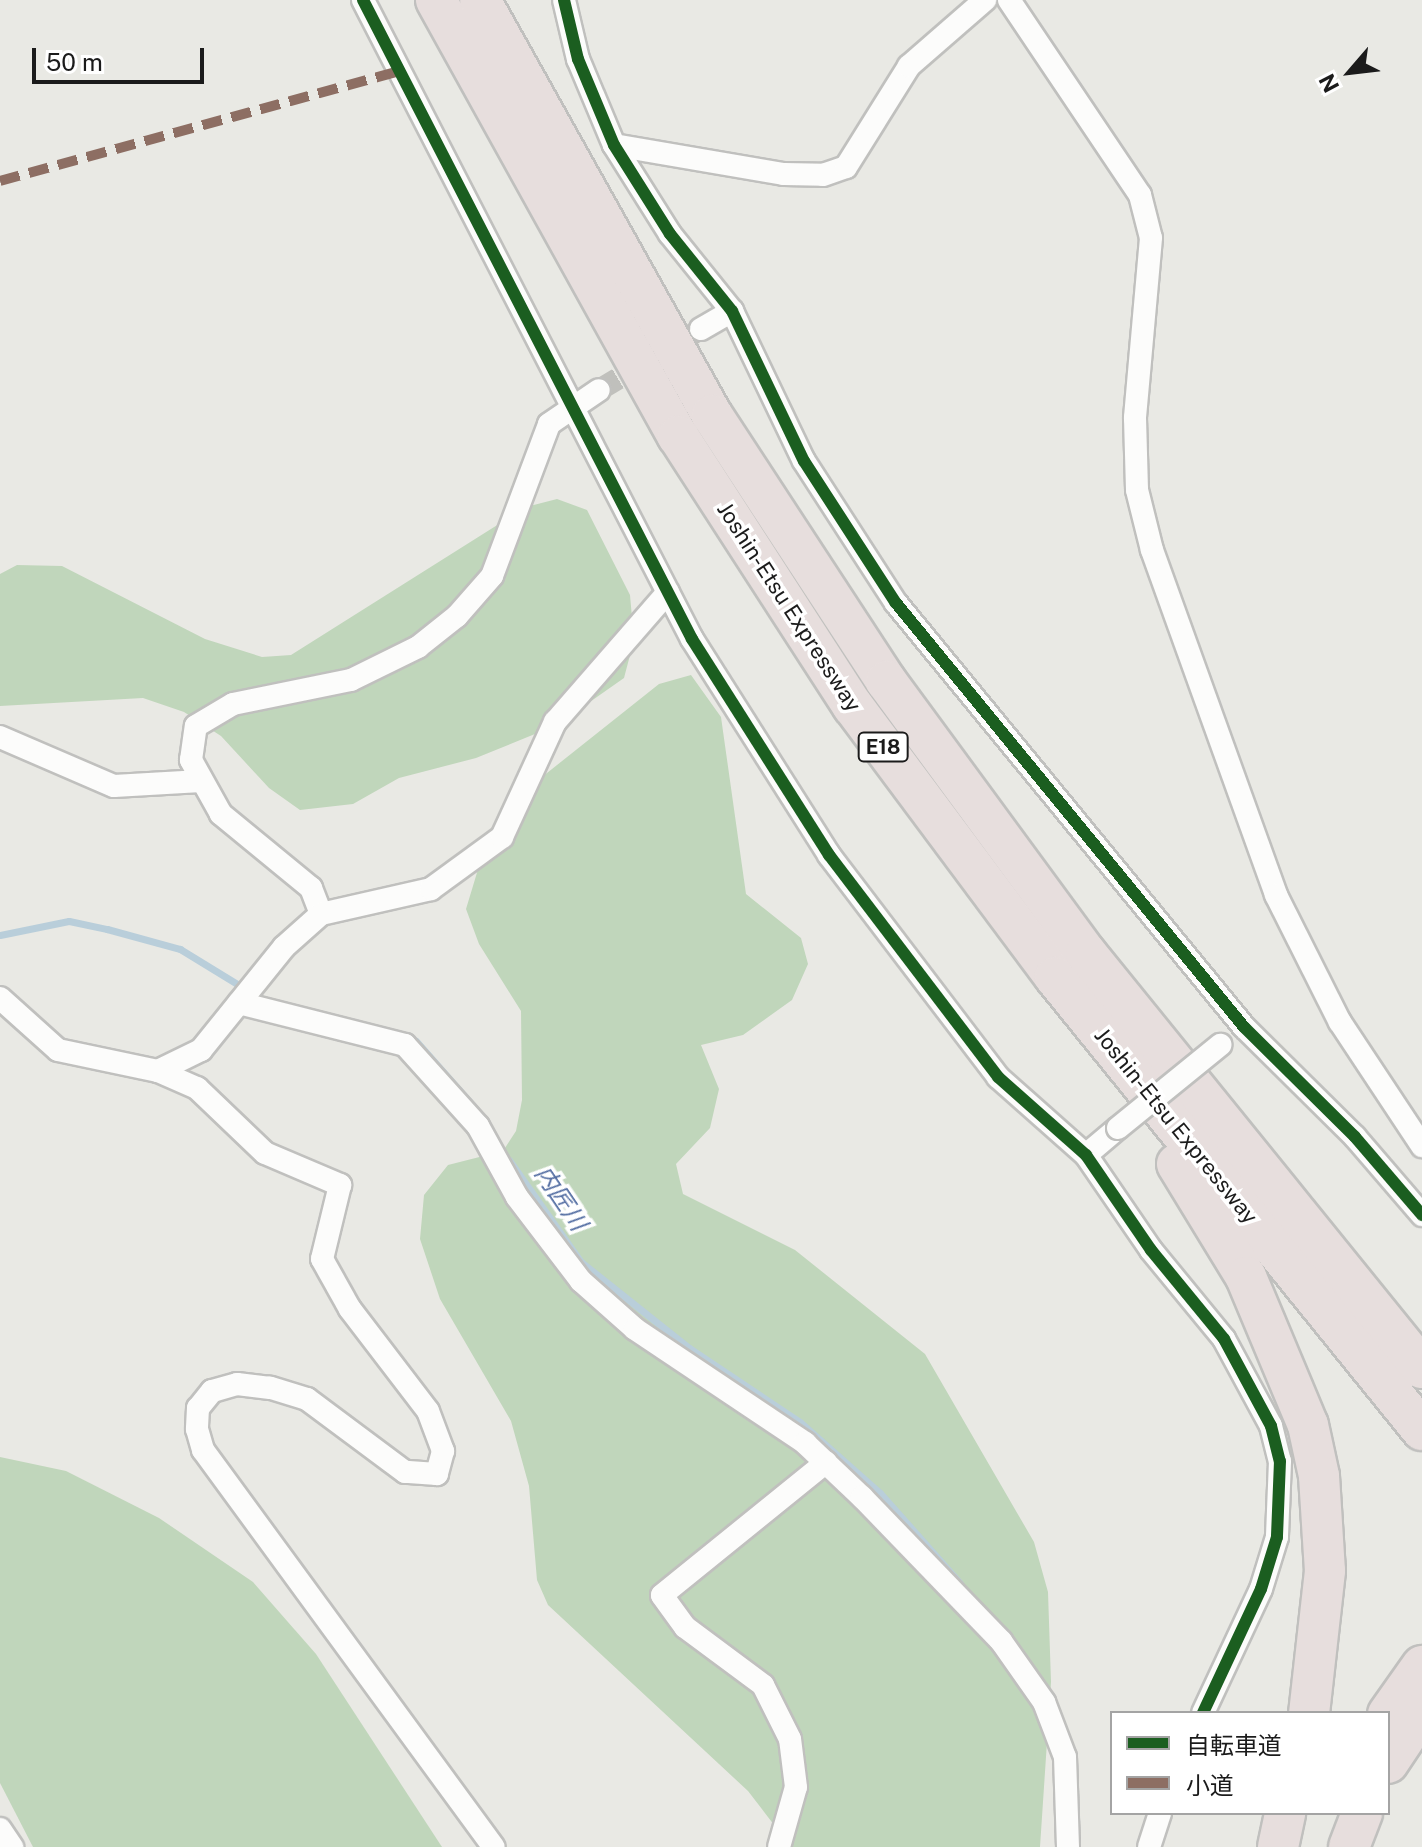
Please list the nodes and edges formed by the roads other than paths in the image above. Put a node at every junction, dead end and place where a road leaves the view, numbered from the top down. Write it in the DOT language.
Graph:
graph roads {
  1 [pos="363,0"];
  2 [pos="436,0"];
  3 [pos="480,0"];
  4 [pos="564,0"];
  5 [pos="985,0"];
  6 [pos="1009,0"];
  7 [pos="614,145"];
  8 [pos="732,311"];
  9 [pos="701,329"];
  10 [pos="599,390"];
  11 [pos="569,407"];
  12 [pos="668,592"];
  13 [pos="853,706"];
  14 [pos="0,737"];
  15 [pos="201,781"];
  16 [pos="321,914"];
  17 [pos="0,998"];
  18 [pos="239,1003"];
  19 [pos="1244,1027"];
  20 [pos="158,1071"];
  21 [pos="1422,1146"];
  22 [pos="1086,1155"];
  23 [pos="1422,1215"];
  24 [pos="1311,1233"];
  25 [pos="1422,1357"];
  26 [pos="1422,1368"];
  27 [pos="1422,1430"];
  28 [pos="826,1462"];
  29 [pos="1422,1666"];
  30 [pos="1204,1711"];
  31 [pos="1309,1711"];
  32 [pos="1390,1711"];
  33 [pos="1422,1712"];
  34 [pos="1390,1760"];
  35 [pos="1159,1815"];
  36 [pos="1285,1815"];
  37 [pos="1335,1815"];
  38 [pos="1361,1815"];
  39 [pos="0,1829"];
  40 [pos="12,1847"];
  41 [pos="494,1847"];
  42 [pos="779,1847"];
  43 [pos="1068,1847"];
  44 [pos="1149,1847"];
  45 [pos="1278,1847"];
  46 [pos="1323,1847"];
  47 [pos="1349,1847"];
  1 -- 11 [label="street"];
  2 -- 13 [label="highway, Joshin-Etsu Expressway / E18"];
  3 -- 24 [label="highway, Joshin-Etsu Expressway / E18"];
  4 -- 7 [label="street"];
  5 -- 7 [label="street"];
  6 -- 21 [label="street"];
  7 -- 8 [label="street"];
  8 -- 9 [label="street"];
  8 -- 19 [label="street"];
  10 -- 11 [label="street"];
  11 -- 12 [label="street"];
  11 -- 15 [label="street"];
  12 -- 16 [label="street"];
  12 -- 22 [label="street"];
  13 -- 27 [label="highway, Joshin-Etsu Expressway / E18"];
  13 -- 31 [label="highway"];
  14 -- 15 [label="street"];
  15 -- 16 [label="street"];
  16 -- 18 [label="street"];
  17 -- 20 [label="street"];
  18 -- 20 [label="street"];
  18 -- 28 [label="street"];
  19 -- 22 [label="street, bridge"];
  19 -- 23 [label="street"];
  20 -- 41 [label="street"];
  22 -- 30 [label="street"];
  24 -- 25 [label="highway"];
  24 -- 26 [label="highway, Joshin-Etsu Expressway / E18"];
  28 -- 42 [label="street"];
  28 -- 43 [label="street"];
  29 -- 32 [label="highway"];
  33 -- 34 [label="highway"];
  35 -- 44 [label="street"];
  36 -- 45 [label="highway"];
  37 -- 46 [label="highway"];
  38 -- 47 [label="highway"];
  39 -- 40 [label="street"];
}
